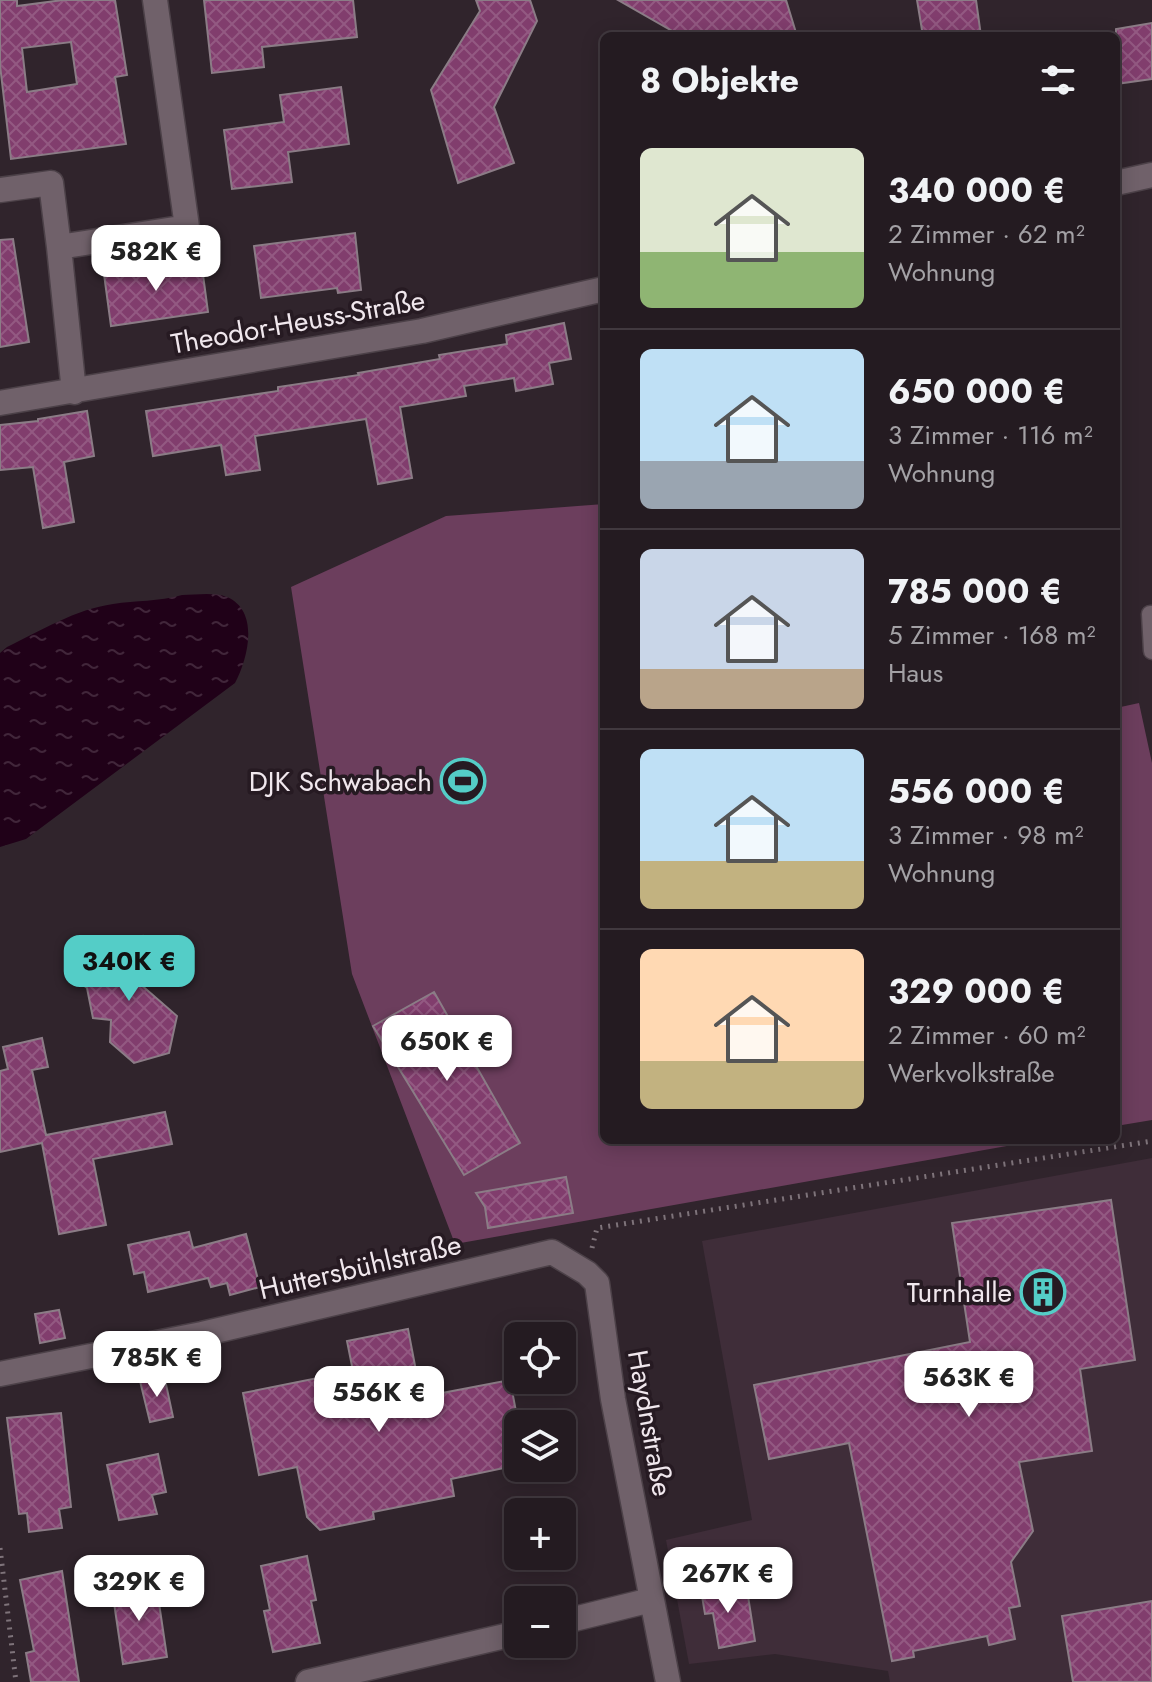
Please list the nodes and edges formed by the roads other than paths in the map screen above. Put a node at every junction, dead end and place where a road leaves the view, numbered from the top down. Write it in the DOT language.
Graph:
graph roads {
  1 [pos="155,0"];
  2 [pos="1152,175"];
  3 [pos="1120,182"];
  4 [pos="0,190"];
  5 [pos="59,247"];
  6 [pos="600,290"];
  7 [pos="74,392"];
  8 [pos="0,403"];
  9 [pos="1152,614"];
  10 [pos="1152,651"];
  11 [pos="587,1273"];
  12 [pos="0,1374"];
  13 [pos="651,1600"];
  14 [pos="576,1619"];
  15 [pos="504,1636"];
  16 [pos="308,1682"];
  17 [pos="668,1682"];
  1 -- 5 [label="street"];
  2 -- 3 [label="street"];
  4 -- 5 [label="street"];
  5 -- 7 [label="street"];
  6 -- 7 [label="street, Theodor-Heuss-Straße"];
  7 -- 8 [label="street, Theodor-Heuss-Straße"];
  9 -- 10 [label="lane"];
  11 -- 12 [label="street, Huttersbühlstraße"];
  11 -- 13 [label="street, Haydnstraße"];
  13 -- 14 [label="street"];
  13 -- 17 [label="street, Haydnstraße"];
  15 -- 16 [label="street"];
}
